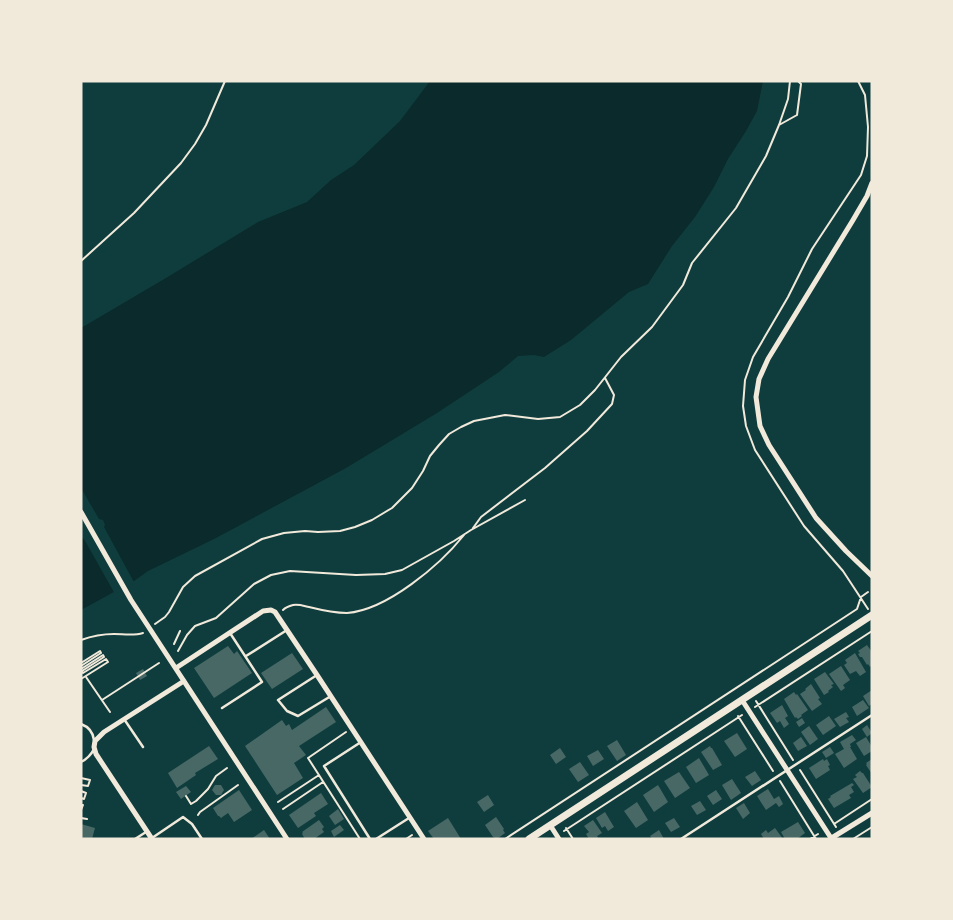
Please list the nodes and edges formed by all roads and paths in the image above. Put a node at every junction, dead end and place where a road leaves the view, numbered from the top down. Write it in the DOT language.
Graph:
graph roads {
  1 [pos="225,81"];
  2 [pos="790,81"];
  3 [pos="798,81"];
  4 [pos="858,81"];
  5 [pos="779,125"];
  6 [pos="872,183"];
  7 [pos="81,261"];
  8 [pos="604,378"];
  9 [pos="525,500"];
  10 [pos="81,512"];
  11 [pos="471,530"];
  12 [pos="466,533"];
  13 [pos="872,576"];
  14 [pos="868,592"];
  15 [pos="861,597"];
  16 [pos="866,606"];
  17 [pos="283,610"];
  18 [pos="872,615"];
  19 [pos="157,623"];
  20 [pos="287,630"];
  21 [pos="180,631"];
  22 [pos="872,631"];
  23 [pos="142,633"];
  24 [pos="230,633"];
  25 [pos="81,640"];
  26 [pos="174,644"];
  27 [pos="178,651"];
  28 [pos="246,656"];
  29 [pos="159,663"];
  30 [pos="81,666"];
  31 [pos="176,668"];
  32 [pos="317,675"];
  33 [pos="86,676"];
  34 [pos="81,679"];
  35 [pos="184,681"];
  36 [pos="744,683"];
  37 [pos="747,688"];
  38 [pos="331,696"];
  39 [pos="725,696"];
  40 [pos="102,700"];
  41 [pos="728,700"];
  42 [pos="742,700"];
  43 [pos="755,707"];
  44 [pos="222,708"];
  45 [pos="110,712"];
  46 [pos="742,715"];
  47 [pos="872,715"];
  48 [pos="124,719"];
  49 [pos="81,724"];
  50 [pos="95,741"];
  51 [pos="361,742"];
  52 [pos="144,747"];
  53 [pos="94,748"];
  54 [pos="81,762"];
  55 [pos="227,768"];
  56 [pos="786,770"];
  57 [pos="319,775"];
  58 [pos="81,778"];
  59 [pos="323,782"];
  60 [pos="81,784"];
  61 [pos="238,785"];
  62 [pos="81,791"];
  63 [pos="186,796"];
  64 [pos="81,798"];
  65 [pos="872,799"];
  66 [pos="278,802"];
  67 [pos="81,805"];
  68 [pos="553,807"];
  69 [pos="282,809"];
  70 [pos="81,810"];
  71 [pos="556,812"];
  72 [pos="872,813"];
  73 [pos="198,814"];
  74 [pos="81,818"];
  75 [pos="410,818"];
  76 [pos="87,820"];
  77 [pos="534,820"];
  78 [pos="537,825"];
  79 [pos="550,825"];
  80 [pos="565,826"];
  81 [pos="831,826"];
  82 [pos="872,827"];
  83 [pos="567,829"];
  84 [pos="147,831"];
  85 [pos="564,831"];
  86 [pos="412,834"];
  87 [pos="818,834"];
  88 [pos="135,839"];
  89 [pos="152,839"];
  90 [pos="202,839"];
  91 [pos="287,839"];
  92 [pos="370,839"];
  93 [pos="376,839"];
  94 [pos="406,839"];
  95 [pos="424,839"];
  96 [pos="505,839"];
  97 [pos="529,839"];
  98 [pos="559,839"];
  99 [pos="573,839"];
  100 [pos="681,839"];
  101 [pos="810,839"];
  102 [pos="831,839"];
  103 [pos="853,839"];
  1 -- 7 [label="path"];
  2 -- 5 [label="path"];
  3 -- 5 [label="path"];
  4 -- 15 [label="path"];
  5 -- 8 [label="path"];
  6 -- 13 [label="street"];
  8 -- 11 [label="path"];
  8 -- 19 [label="path"];
  9 -- 11 [label="path"];
  10 -- 31 [label="street"];
  11 -- 12 [label="path"];
  12 -- 17 [label="path"];
  12 -- 27 [label="path"];
  14 -- 15 [label="path"];
  15 -- 16 [label="path"];
  15 -- 36 [label="path"];
  18 -- 42 [label="main road"];
  20 -- 24 [label="street"];
  20 -- 28 [label="lane"];
  20 -- 32 [label="street"];
  21 -- 26 [label="path"];
  22 -- 43 [label="path"];
  23 -- 25 [label="path"];
  24 -- 28 [label="lane"];
  24 -- 31 [label="street"];
  28 -- 44 [label="lane"];
  29 -- 40 [label="path"];
  30 -- 30 [label="path"];
  30 -- 33 [label="path"];
  31 -- 35 [label="street"];
  32 -- 38 [label="street"];
  32 -- 38 [label="lane"];
  33 -- 34 [label="path"];
  33 -- 40 [label="path"];
  35 -- 48 [label="street"];
  35 -- 91 [label="street"];
  36 -- 37 [label="path"];
  36 -- 39 [label="path"];
  38 -- 51 [label="street"];
  39 -- 41 [label="path"];
  39 -- 68 [label="path"];
  40 -- 45 [label="path"];
  42 -- 56 [label="street"];
  42 -- 79 [label="main road"];
  46 -- 83 [label="path"];
  47 -- 56 [label="lane"];
  48 -- 50 [label="street"];
  48 -- 52 [label="lane"];
  49 -- 50 [label="lane"];
  50 -- 53 [label="street"];
  51 -- 75 [label="street"];
  51 -- 92 [label="lane"];
  53 -- 54 [label="lane"];
  53 -- 84 [label="street"];
  55 -- 63 [label="path"];
  56 -- 100 [label="lane"];
  56 -- 102 [label="street"];
  57 -- 66 [label="path"];
  58 -- 60 [label="path"];
  59 -- 69 [label="path"];
  61 -- 73 [label="path"];
  62 -- 64 [label="path"];
  65 -- 81 [label="path"];
  67 -- 70 [label="path"];
  68 -- 71 [label="path"];
  68 -- 77 [label="path"];
  72 -- 102 [label="street"];
  74 -- 76 [label="path"];
  75 -- 93 [label="lane"];
  75 -- 95 [label="street"];
  77 -- 78 [label="path"];
  77 -- 96 [label="path"];
  79 -- 97 [label="main road"];
  79 -- 98 [label="street"];
  80 -- 83 [label="path"];
  82 -- 103 [label="path"];
  83 -- 85 [label="path"];
  83 -- 99 [label="path"];
  84 -- 88 [label="lane"];
  84 -- 89 [label="street"];
  86 -- 94 [label="path"];
  87 -- 101 [label="path"];
  89 -- 90 [label="lane"];
}
